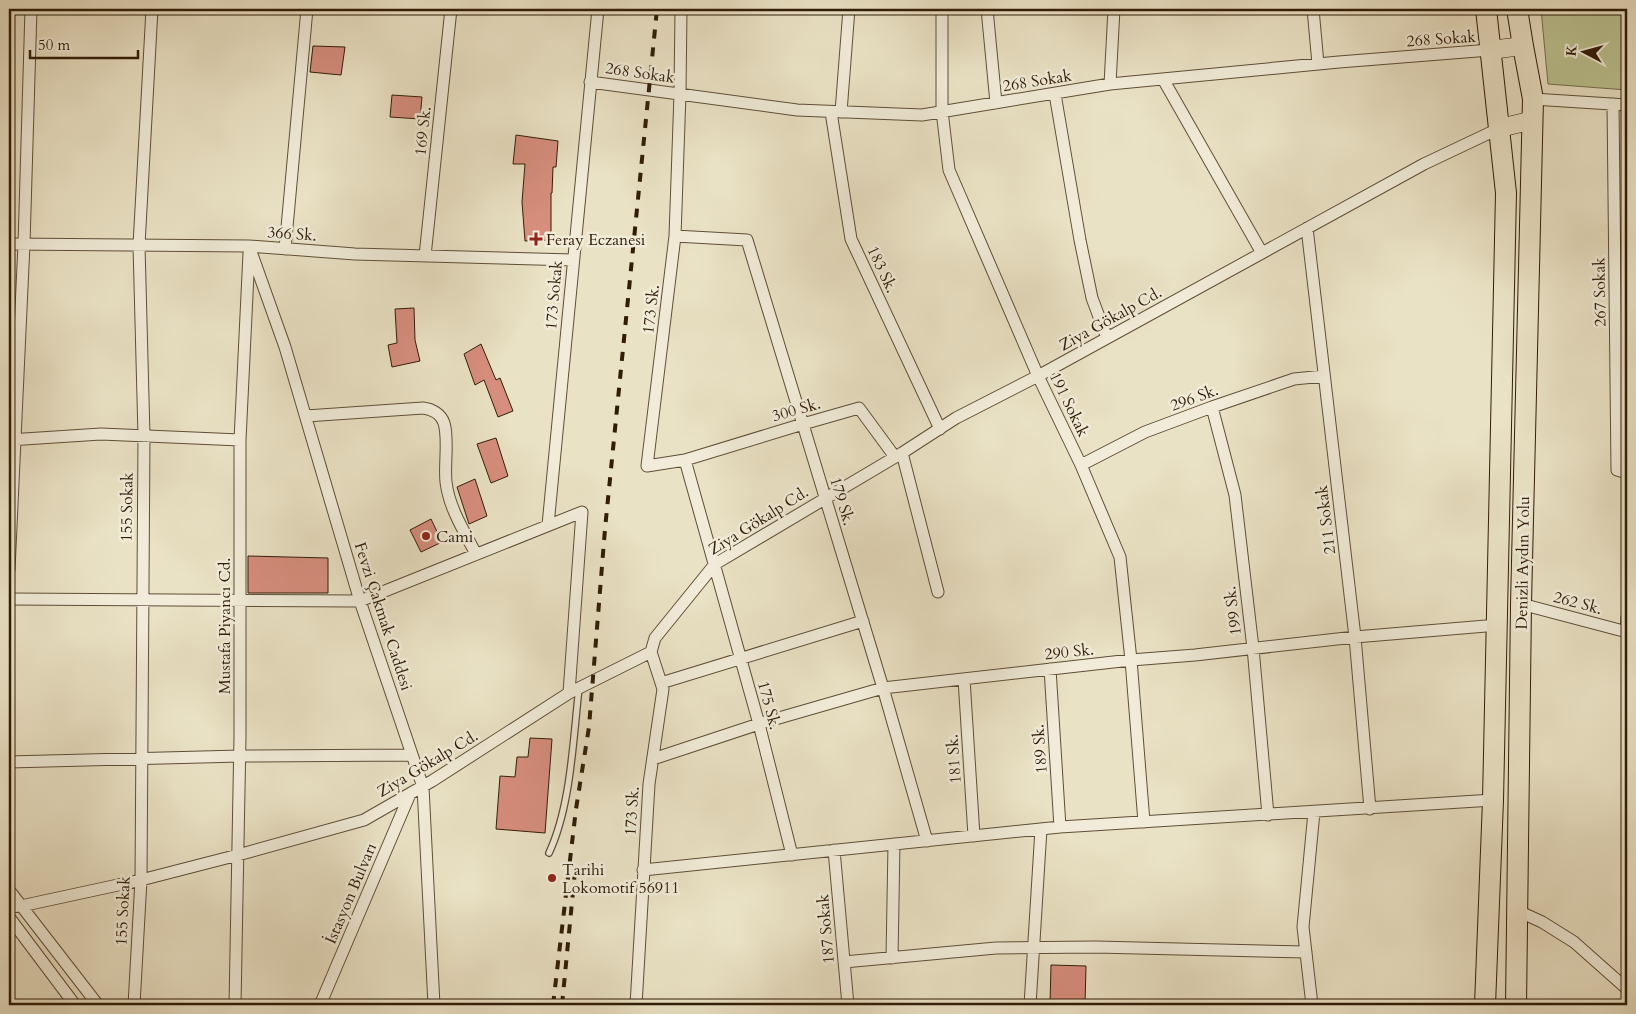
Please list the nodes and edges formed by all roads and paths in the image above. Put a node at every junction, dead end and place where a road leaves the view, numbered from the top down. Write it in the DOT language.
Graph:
graph roads {
  1 [pos="30,9"];
  2 [pos="152,9"];
  3 [pos="306,9"];
  4 [pos="451,9"];
  5 [pos="598,9"];
  6 [pos="681,9"];
  7 [pos="849,9"];
  8 [pos="942,9"];
  9 [pos="987,9"];
  10 [pos="1114,9"];
  11 [pos="1313,9"];
  12 [pos="1486,9"];
  13 [pos="1517,9"];
  14 [pos="1523,46"];
  15 [pos="1490,50"];
  16 [pos="1318,64"];
  17 [pos="1163,79"];
  18 [pos="590,82"];
  19 [pos="1110,84"];
  20 [pos="680,94"];
  21 [pos="1055,94"];
  22 [pos="1534,99"];
  23 [pos="996,103"];
  24 [pos="1613,104"];
  25 [pos="1627,105"];
  26 [pos="942,111"];
  27 [pos="836,112"];
  28 [pos="1533,120"];
  29 [pos="1500,128"];
  30 [pos="1307,228"];
  31 [pos="675,236"];
  32 [pos="9,244"];
  33 [pos="24,244"];
  34 [pos="139,245"];
  35 [pos="249,246"];
  36 [pos="285,249"];
  37 [pos="1262,252"];
  38 [pos="425,256"];
  39 [pos="573,260"];
  40 [pos="1107,338"];
  41 [pos="1038,376"];
  42 [pos="1324,376"];
  43 [pos="1212,407"];
  44 [pos="306,416"];
  45 [pos="803,424"];
  46 [pos="940,429"];
  47 [pos="144,436"];
  48 [pos="12,439"];
  49 [pos="240,440"];
  50 [pos="898,455"];
  51 [pos="685,460"];
  52 [pos="1081,465"];
  53 [pos="1627,473"];
  54 [pos="824,498"];
  55 [pos="548,525"];
  56 [pos="476,554"];
  57 [pos="715,564"];
  58 [pos="9,570"];
  59 [pos="938,592"];
  60 [pos="9,599"];
  61 [pos="142,600"];
  62 [pos="240,601"];
  63 [pos="360,601"];
  64 [pos="1521,604"];
  65 [pos="1627,617"];
  66 [pos="863,621"];
  67 [pos="1498,625"];
  68 [pos="1627,632"];
  69 [pos="1355,637"];
  70 [pos="1253,648"];
  71 [pos="651,652"];
  72 [pos="741,659"];
  73 [pos="1131,660"];
  74 [pos="1050,669"];
  75 [pos="964,679"];
  76 [pos="661,683"];
  77 [pos="883,688"];
  78 [pos="574,690"];
  79 [pos="759,724"];
  80 [pos="412,755"];
  81 [pos="240,756"];
  82 [pos="141,758"];
  83 [pos="654,759"];
  84 [pos="9,762"];
  85 [pos="422,787"];
  86 [pos="410,794"];
  87 [pos="1493,800"];
  88 [pos="1370,809"];
  89 [pos="1314,812"];
  90 [pos="1268,815"];
  91 [pos="1144,822"];
  92 [pos="1060,827"];
  93 [pos="1041,829"];
  94 [pos="974,836"];
  95 [pos="927,841"];
  96 [pos="894,844"];
  97 [pos="834,850"];
  98 [pos="549,853"];
  99 [pos="238,855"];
  100 [pos="792,855"];
  101 [pos="643,870"];
  102 [pos="141,880"];
  103 [pos="9,890"];
  104 [pos="9,906"];
  105 [pos="21,906"];
  106 [pos="1518,911"];
  107 [pos="9,917"];
  108 [pos="1034,948"];
  109 [pos="1306,952"];
  110 [pos="892,958"];
  111 [pos="844,962"];
  112 [pos="1627,989"];
  113 [pos="74,1005"];
  114 [pos="98,1005"];
  115 [pos="134,1005"];
  116 [pos="235,1005"];
  117 [pos="320,1005"];
  118 [pos="434,1005"];
  119 [pos="636,1005"];
  120 [pos="848,1005"];
  121 [pos="1030,1005"];
  122 [pos="1312,1005"];
  123 [pos="1485,1005"];
  124 [pos="1516,1005"];
  1 -- 33 [label="street"];
  2 -- 34 [label="street, 155 Sokak"];
  3 -- 36 [label="street"];
  4 -- 38 [label="street, 169 Sk."];
  5 -- 18 [label="street, 173 Sokak"];
  6 -- 20 [label="street, 173 Sk."];
  7 -- 27 [label="street, 183 Sk."];
  8 -- 26 [label="street, 191 Sokak"];
  9 -- 23 [label="street"];
  10 -- 19 [label="street"];
  11 -- 16 [label="street"];
  12 -- 15 [label="highway, Denizli Aydın Yolu"];
  13 -- 14 [label="highway, Denizli Aydın Yolu"];
  14 -- 15 [label="main road"];
  14 -- 22 [label="highway, Denizli Aydın Yolu"];
  15 -- 16 [label="street, 268 Sokak"];
  15 -- 29 [label="highway, Denizli Aydın Yolu"];
  16 -- 17 [label="street, 268 Sokak"];
  17 -- 19 [label="street, 268 Sokak"];
  17 -- 37 [label="street"];
  18 -- 20 [label="street, 268 Sokak"];
  18 -- 39 [label="street, 173 Sokak"];
  19 -- 21 [label="street, 268 Sokak"];
  20 -- 27 [label="street, 268 Sokak"];
  20 -- 31 [label="street, 173 Sk."];
  21 -- 23 [label="street, 268 Sokak"];
  21 -- 40 [label="street"];
  22 -- 24 [label="street"];
  22 -- 28 [label="highway, Denizli Aydın Yolu"];
  23 -- 26 [label="street, 268 Sokak"];
  24 -- 25 [label="street"];
  24 -- 53 [label="street, 267 Sokak"];
  26 -- 27 [label="street, 268 Sokak"];
  26 -- 41 [label="street, 191 Sokak"];
  27 -- 46 [label="street, 183 Sk."];
  28 -- 29 [label="main road"];
  28 -- 64 [label="highway, Denizli Aydın Yolu"];
  29 -- 30 [label="street, Ziya Gökalp Cd."];
  29 -- 67 [label="highway, Denizli Aydın Yolu"];
  30 -- 37 [label="street, Ziya Gökalp Cd."];
  30 -- 42 [label="street, 211 Sokak"];
  31 -- 45 [label="street, 179 Sk."];
  31 -- 51 [label="street, 173 Sk."];
  32 -- 33 [label="street, 366 Sk."];
  33 -- 34 [label="street, 366 Sk."];
  33 -- 48 [label="street"];
  34 -- 35 [label="street, 366 Sk."];
  34 -- 47 [label="street, 155 Sokak"];
  35 -- 36 [label="street, 366 Sk."];
  35 -- 44 [label="street, Fevzi Çakmak Caddesi"];
  35 -- 49 [label="street, Mustafa Piyancı Cd."];
  36 -- 38 [label="street, 366 Sk."];
  37 -- 40 [label="street, Ziya Gökalp Cd."];
  38 -- 39 [label="street, 366 Sk."];
  39 -- 55 [label="street, 173 Sokak"];
  40 -- 41 [label="street, Ziya Gökalp Cd."];
  41 -- 46 [label="street, Ziya Gökalp Cd."];
  41 -- 52 [label="street, 191 Sokak"];
  42 -- 43 [label="street, 296 Sk."];
  42 -- 69 [label="street, 211 Sokak"];
  43 -- 52 [label="street, 296 Sk."];
  43 -- 70 [label="street, 199 Sk."];
  44 -- 56 [label="street"];
  44 -- 63 [label="street, Fevzi Çakmak Caddesi"];
  45 -- 50 [label="street, 300 Sk."];
  45 -- 51 [label="street, 300 Sk."];
  45 -- 54 [label="street, 179 Sk."];
  46 -- 50 [label="street, Ziya Gökalp Cd."];
  47 -- 48 [label="street"];
  47 -- 49 [label="street"];
  47 -- 61 [label="street, 155 Sokak"];
  48 -- 58 [label="street"];
  49 -- 62 [label="street, Mustafa Piyancı Cd."];
  50 -- 54 [label="street, Ziya Gökalp Cd."];
  50 -- 59 [label="street, 300 Sk."];
  51 -- 57 [label="street"];
  52 -- 73 [label="street, 191 Sokak"];
  54 -- 57 [label="street, Ziya Gökalp Cd."];
  54 -- 66 [label="street, 179 Sk."];
  55 -- 56 [label="street"];
  55 -- 78 [label="street"];
  56 -- 63 [label="street"];
  57 -- 71 [label="street, Ziya Gökalp Cd."];
  57 -- 72 [label="street, 175 Sk."];
  60 -- 61 [label="street"];
  61 -- 62 [label="street"];
  61 -- 82 [label="street, 155 Sokak"];
  62 -- 63 [label="street"];
  62 -- 81 [label="street, Mustafa Piyancı Cd."];
  63 -- 80 [label="street, Fevzi Çakmak Caddesi"];
  64 -- 68 [label="street, 262 Sk."];
  64 -- 106 [label="highway, Denizli Aydın Yolu"];
  65 -- 68 [label="street"];
  66 -- 72 [label="street"];
  66 -- 77 [label="street, 179 Sk."];
  67 -- 69 [label="street, 290 Sk."];
  67 -- 87 [label="highway, Denizli Aydın Yolu"];
  69 -- 70 [label="street, 290 Sk."];
  69 -- 88 [label="street, 211 Sokak"];
  70 -- 73 [label="street, 290 Sk."];
  70 -- 90 [label="street, 199 Sk."];
  71 -- 76 [label="street, 173 Sk."];
  71 -- 78 [label="street, Ziya Gökalp Cd."];
  72 -- 76 [label="street"];
  72 -- 79 [label="street, 175 Sk."];
  73 -- 74 [label="street, 290 Sk."];
  73 -- 91 [label="street, 191 Sokak"];
  74 -- 75 [label="street, 290 Sk."];
  74 -- 92 [label="street, 189 Sk."];
  75 -- 77 [label="street, 290 Sk."];
  75 -- 94 [label="street, 181 Sk."];
  76 -- 83 [label="street, 173 Sk."];
  77 -- 79 [label="street, 290 Sk."];
  77 -- 95 [label="street, 179 Sk."];
  78 -- 85 [label="street, Ziya Gökalp Cd."];
  78 -- 98 [label="lane"];
  79 -- 83 [label="street, 290 Sk."];
  79 -- 100 [label="street, 175 Sk."];
  80 -- 81 [label="street"];
  80 -- 85 [label="street, Fevzi Çakmak Caddesi"];
  81 -- 82 [label="street"];
  81 -- 99 [label="street, Mustafa Piyancı Cd."];
  82 -- 84 [label="street"];
  82 -- 102 [label="street, 155 Sokak"];
  83 -- 101 [label="street, 173 Sk."];
  85 -- 86 [label="street, Ziya Gökalp Cd."];
  85 -- 118 [label="street, Fevzi Çakmak Caddesi"];
  86 -- 99 [label="street, Ziya Gökalp Cd."];
  86 -- 117 [label="street, İstasyon Bulvarı"];
  87 -- 88 [label="street"];
  87 -- 123 [label="highway, Denizli Aydın Yolu"];
  88 -- 89 [label="street"];
  89 -- 90 [label="street"];
  89 -- 109 [label="street"];
  90 -- 91 [label="street"];
  91 -- 92 [label="street"];
  92 -- 93 [label="street"];
  93 -- 94 [label="street"];
  93 -- 108 [label="street"];
  94 -- 95 [label="street"];
  95 -- 96 [label="street"];
  96 -- 97 [label="street"];
  96 -- 110 [label="street"];
  97 -- 100 [label="street"];
  97 -- 111 [label="street, 187 Sokak"];
  99 -- 102 [label="street, Ziya Gökalp Cd."];
  99 -- 116 [label="street, Mustafa Piyancı Cd."];
  100 -- 101 [label="street"];
  101 -- 119 [label="street, 173 Sk."];
  102 -- 105 [label="street, Ziya Gökalp Cd."];
  102 -- 115 [label="street, 155 Sokak"];
  103 -- 105 [label="street"];
  104 -- 105 [label="street, Ziya Gökalp Cd."];
  105 -- 114 [label="street"];
  106 -- 112 [label="street"];
  106 -- 124 [label="highway, Denizli Aydın Yolu"];
  107 -- 113 [label="street"];
  108 -- 109 [label="street"];
  108 -- 110 [label="street"];
  108 -- 121 [label="street"];
  109 -- 122 [label="street"];
  110 -- 111 [label="street"];
  111 -- 120 [label="street, 187 Sokak"];
}
